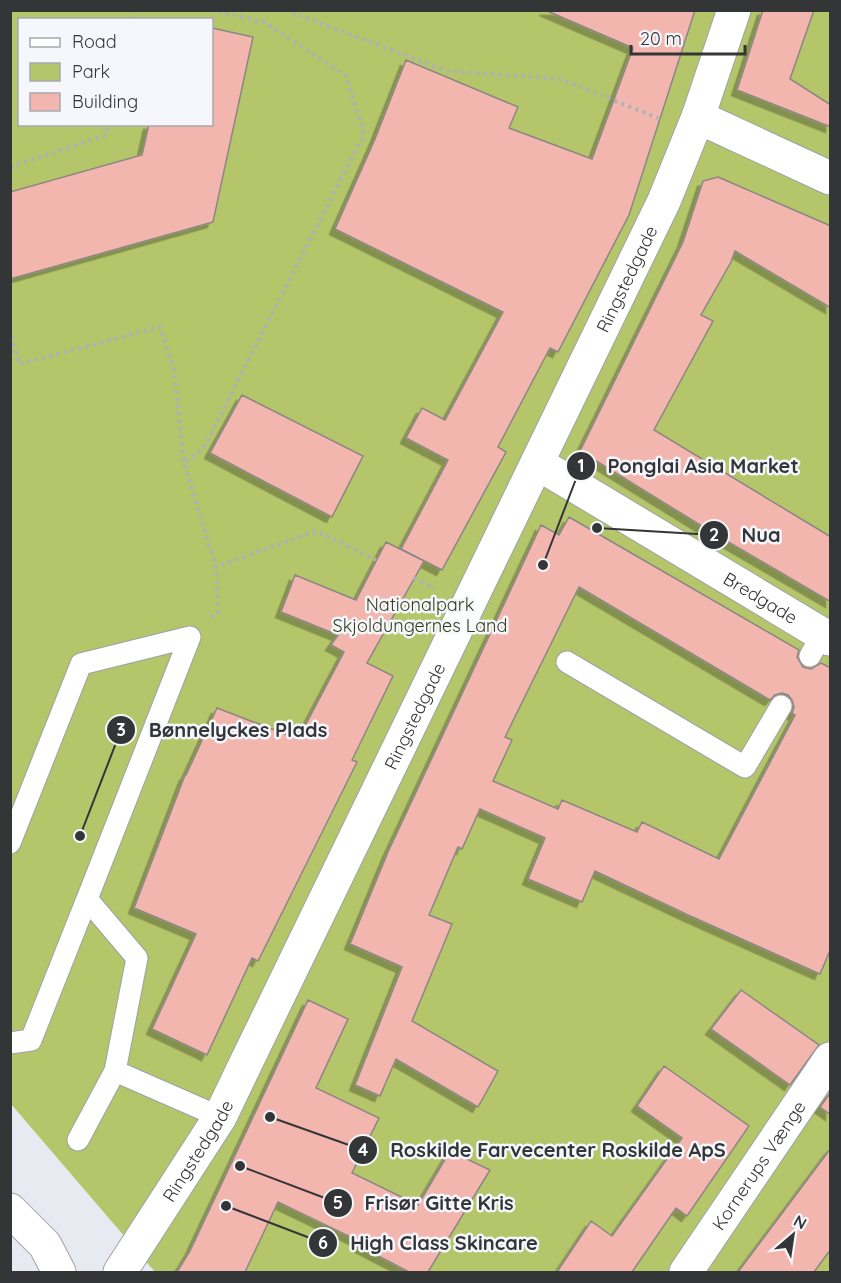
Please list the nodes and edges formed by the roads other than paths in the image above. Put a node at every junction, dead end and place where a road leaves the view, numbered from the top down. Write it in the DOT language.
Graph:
graph roads {
  1 [pos="734,10"];
  2 [pos="698,117"];
  3 [pos="831,178"];
  4 [pos="537,463"];
  5 [pos="821,643"];
  6 [pos="567,662"];
  7 [pos="781,706"];
  8 [pos="10,843"];
  9 [pos="87,899"];
  10 [pos="10,1043"];
  11 [pos="831,1059"];
  12 [pos="115,1071"];
  13 [pos="220,1117"];
  14 [pos="78,1140"];
  15 [pos="10,1210"];
  16 [pos="58,1272"];
  17 [pos="120,1272"];
  18 [pos="686,1272"];
  1 -- 2 [label="street, Ringstedgade"];
  2 -- 3 [label="street"];
  2 -- 4 [label="street, Ringstedgade"];
  4 -- 5 [label="street, Bredgade"];
  4 -- 13 [label="street, Ringstedgade"];
  6 -- 7 [label="lane"];
  8 -- 9 [label="lane"];
  9 -- 10 [label="lane"];
  9 -- 12 [label="lane"];
  11 -- 18 [label="street, Kornerups Vænge"];
  12 -- 13 [label="lane"];
  12 -- 14 [label="lane"];
  13 -- 17 [label="street, Ringstedgade"];
  15 -- 16 [label="street"];
}
